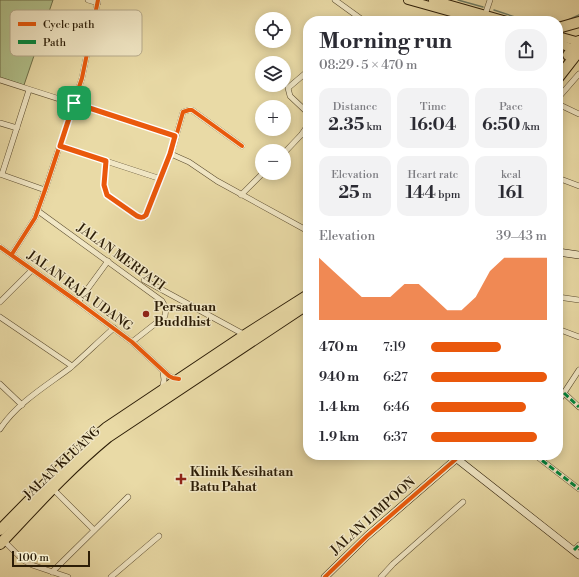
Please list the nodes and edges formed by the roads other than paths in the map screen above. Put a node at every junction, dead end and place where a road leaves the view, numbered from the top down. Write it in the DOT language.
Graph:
graph roads {
  1 [pos="88,0"];
  2 [pos="335,0"];
  3 [pos="408,0"];
  4 [pos="433,0"];
  5 [pos="490,0"];
  6 [pos="98,1"];
  7 [pos="356,16"];
  8 [pos="476,16"];
  9 [pos="478,16"];
  10 [pos="485,16"];
  11 [pos="579,22"];
  12 [pos="563,27"];
  13 [pos="563,38"];
  14 [pos="563,44"];
  15 [pos="578,46"];
  16 [pos="86,56"];
  17 [pos="563,62"];
  18 [pos="563,70"];
  19 [pos="303,74"];
  20 [pos="579,74"];
  21 [pos="0,80"];
  22 [pos="29,90"];
  23 [pos="563,92"];
  24 [pos="74,103"];
  25 [pos="563,106"];
  26 [pos="303,108"];
  27 [pos="579,114"];
  28 [pos="0,123"];
  29 [pos="17,128"];
  30 [pos="302,134"];
  31 [pos="175,136"];
  32 [pos="60,146"];
  33 [pos="242,146"];
  34 [pos="291,146"];
  35 [pos="170,154"];
  36 [pos="106,161"];
  37 [pos="1,174"];
  38 [pos="161,178"];
  39 [pos="256,180"];
  40 [pos="563,180"];
  41 [pos="579,186"];
  42 [pos="45,190"];
  43 [pos="241,194"];
  44 [pos="38,211"];
  45 [pos="303,228"];
  46 [pos="0,247"];
  47 [pos="563,253"];
  48 [pos="12,254"];
  49 [pos="579,255"];
  50 [pos="108,262"];
  51 [pos="32,270"];
  52 [pos="144,280"];
  53 [pos="303,298"];
  54 [pos="563,298"];
  55 [pos="579,300"];
  56 [pos="0,302"];
  57 [pos="78,302"];
  58 [pos="303,307"];
  59 [pos="0,317"];
  60 [pos="114,328"];
  61 [pos="563,331"];
  62 [pos="245,335"];
  63 [pos="579,338"];
  64 [pos="132,342"];
  65 [pos="72,366"];
  66 [pos="579,370"];
  67 [pos="163,372"];
  68 [pos="179,379"];
  69 [pos="0,384"];
  70 [pos="162,390"];
  71 [pos="564,393"];
  72 [pos="22,405"];
  73 [pos="579,407"];
  74 [pos="0,429"];
  75 [pos="451,460"];
  76 [pos="458,460"];
  77 [pos="541,460"];
  78 [pos="53,489"];
  79 [pos="579,489"];
  80 [pos="128,497"];
  81 [pos="463,502"];
  82 [pos="0,530"];
  83 [pos="94,530"];
  84 [pos="159,536"];
  85 [pos="1,541"];
  86 [pos="577,550"];
  87 [pos="52,572"];
  88 [pos="68,577"];
  89 [pos="111,577"];
  90 [pos="325,577"];
  91 [pos="381,577"];
  1 -- 6 [label="street"];
  2 -- 7 [label="street"];
  3 -- 8 [label="main road"];
  4 -- 9 [label="main road"];
  5 -- 10 [label="street"];
  11 -- 12 [label="highway"];
  13 -- 15 [label="main road"];
  14 -- 15 [label="main road"];
  15 -- 17 [label="highway"];
  15 -- 18 [label="highway"];
  16 -- 24 [label="street"];
  19 -- 26 [label="street"];
  20 -- 23 [label="street"];
  21 -- 22 [label="street"];
  22 -- 24 [label="street"];
  22 -- 29 [label="street"];
  24 -- 31 [label="street"];
  24 -- 32 [label="street"];
  25 -- 27 [label="street"];
  28 -- 29 [label="street"];
  29 -- 37 [label="street"];
  30 -- 34 [label="street"];
  31 -- 33 [label="street"];
  31 -- 35 [label="street"];
  32 -- 36 [label="street"];
  32 -- 42 [label="street"];
  35 -- 38 [label="street"];
  35 -- 43 [label="street"];
  36 -- 38 [label="street"];
  36 -- 38 [label="street"];
  37 -- 42 [label="street"];
  39 -- 43 [label="street"];
  40 -- 41 [label="street"];
  42 -- 44 [label="street"];
  43 -- 45 [label="street"];
  44 -- 48 [label="street"];
  44 -- 50 [label="street, JALAN MERPATI"];
  46 -- 48 [label="street, JALAN RAJA UDANG"];
  47 -- 49 [label="street"];
  48 -- 51 [label="street, JALAN RAJA UDANG"];
  50 -- 57 [label="street"];
  50 -- 64 [label="street, JALAN MERPATI"];
  51 -- 56 [label="street"];
  51 -- 57 [label="street, JALAN RAJA UDANG"];
  52 -- 62 [label="street"];
  53 -- 62 [label="highway, JALAN KLUANG"];
  54 -- 55 [label="street"];
  57 -- 60 [label="street, JALAN RAJA UDANG"];
  58 -- 78 [label="highway, JALAN KLUANG"];
  59 -- 65 [label="street"];
  60 -- 64 [label="street, JALAN RAJA UDANG"];
  60 -- 65 [label="street"];
  61 -- 63 [label="street"];
  62 -- 68 [label="highway, JALAN KLUANG"];
  64 -- 67 [label="street, JALAN RAJA UDANG"];
  65 -- 72 [label="street"];
  66 -- 71 [label="street"];
  67 -- 68 [label="street"];
  67 -- 70 [label="street"];
  68 -- 70 [label="highway, JALAN KLUANG"];
  69 -- 72 [label="street"];
  70 -- 82 [label="highway, JALAN KLUANG"];
  71 -- 73 [label="street"];
  72 -- 74 [label="street"];
  75 -- 90 [label="street, JALAN LIMPOON"];
  76 -- 86 [label="street"];
  77 -- 79 [label="street"];
  78 -- 83 [label="street"];
  78 -- 85 [label="highway, JALAN KLUANG"];
  80 -- 83 [label="street"];
  81 -- 91 [label="street"];
  83 -- 87 [label="street"];
  84 -- 89 [label="street"];
  85 -- 87 [label="street"];
  87 -- 88 [label="street"];
}
